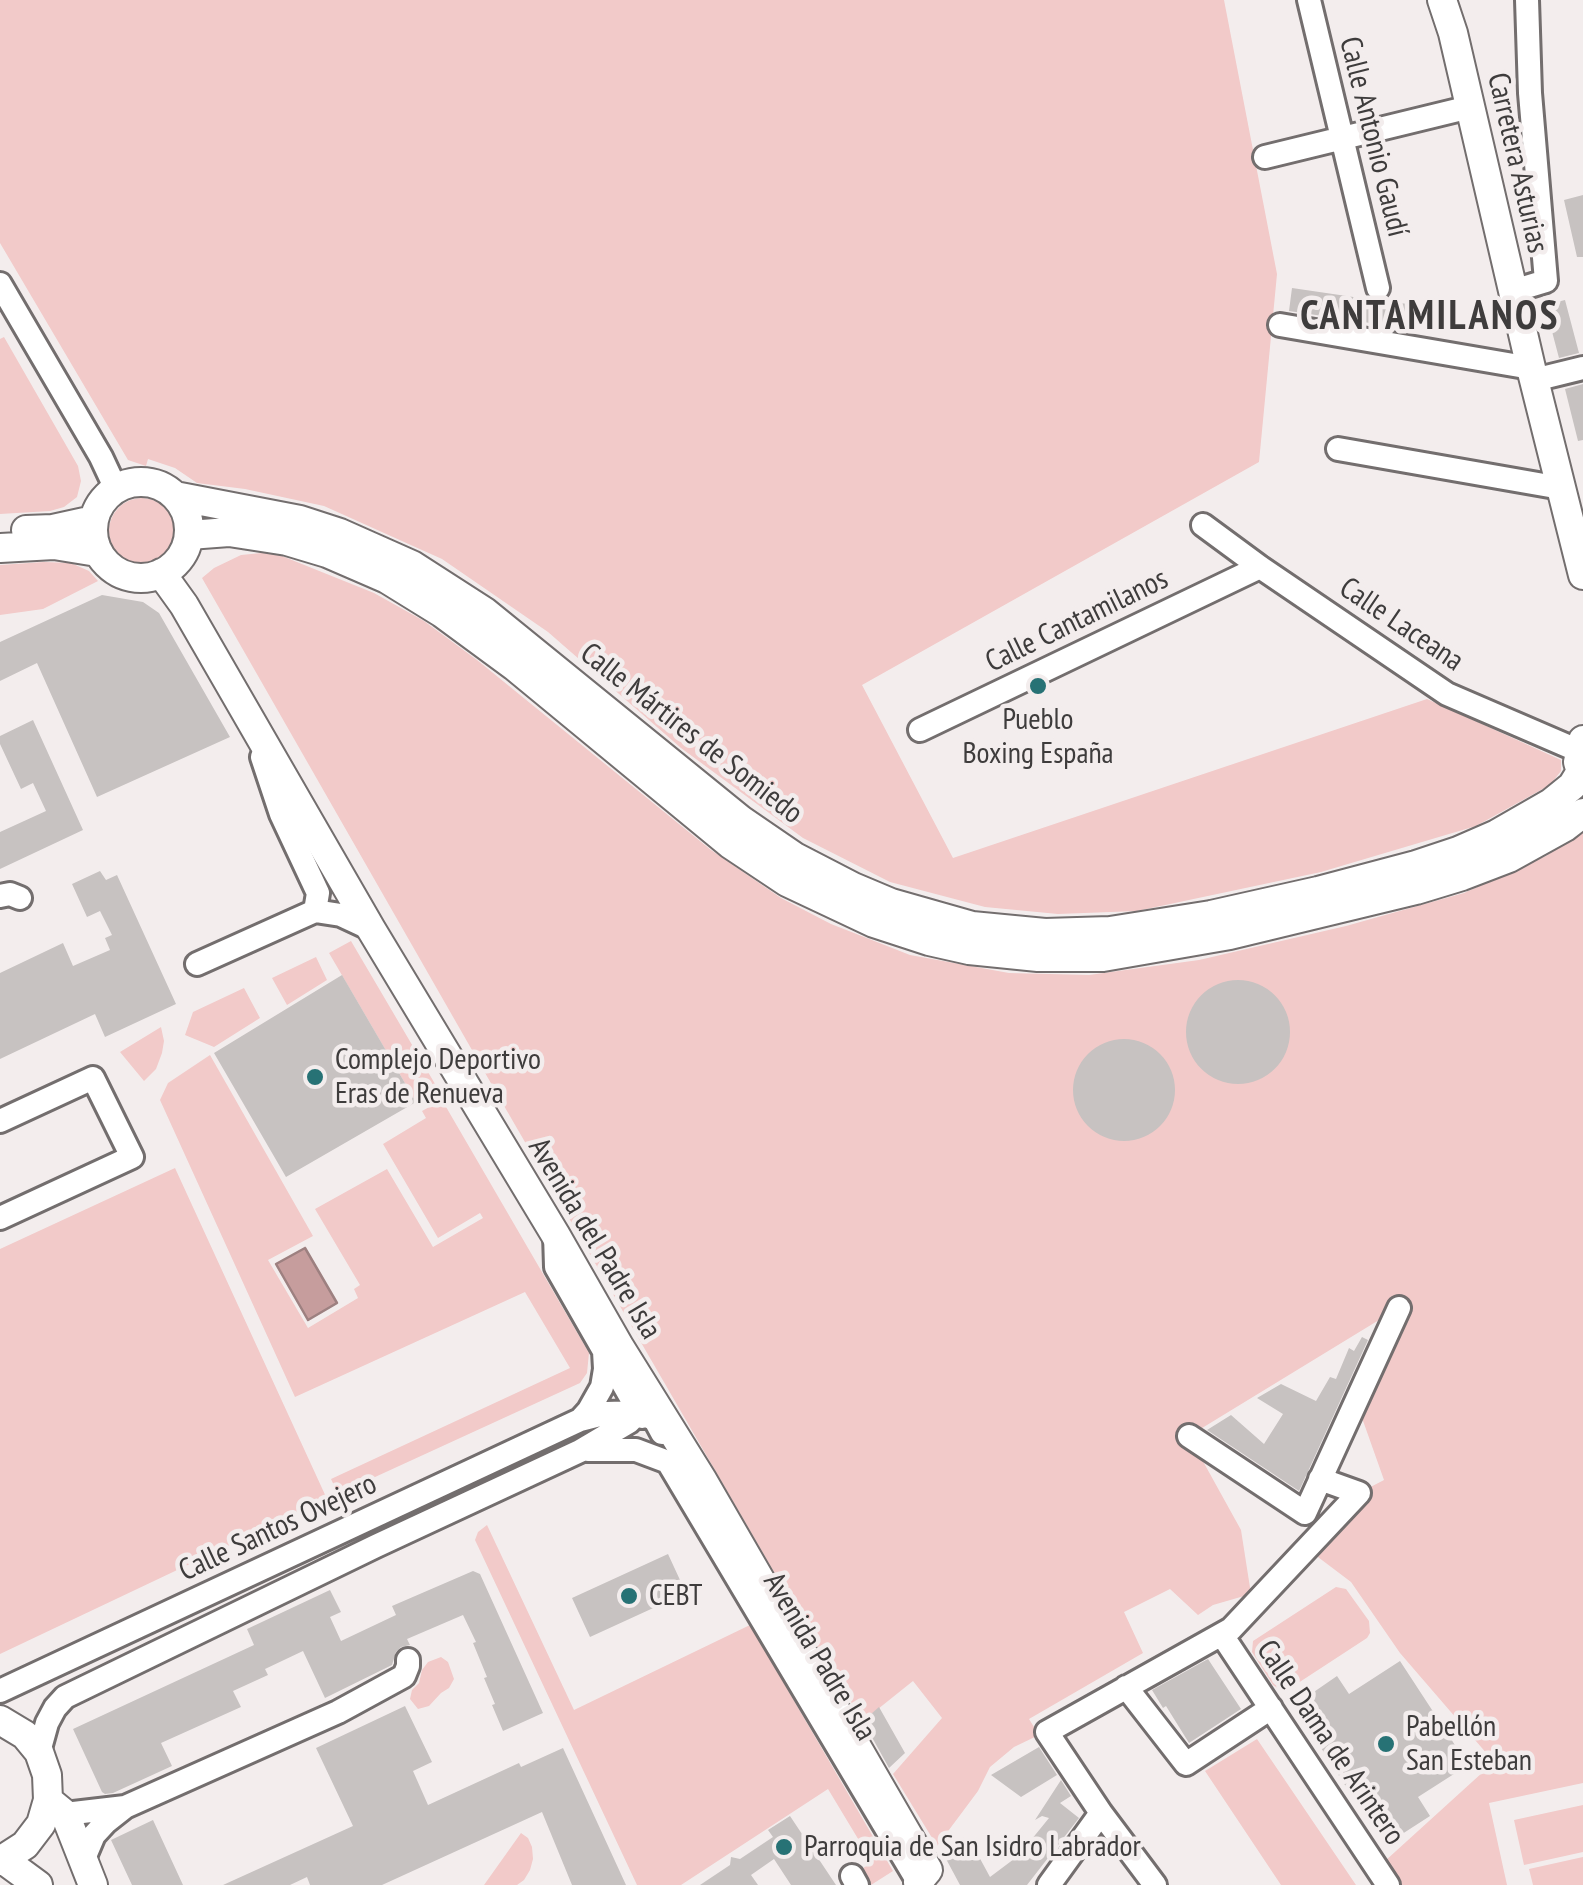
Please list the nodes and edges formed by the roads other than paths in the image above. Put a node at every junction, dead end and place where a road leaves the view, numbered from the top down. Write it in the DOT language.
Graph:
graph roads {
  1 [pos="1308,0"];
  2 [pos="1442,0"];
  3 [pos="1527,0"];
  4 [pos="1470,107"];
  5 [pos="1344,139"];
  6 [pos="1264,157"];
  7 [pos="0,284"];
  8 [pos="1378,288"];
  9 [pos="1513,291"];
  10 [pos="1280,325"];
  11 [pos="1583,368"];
  12 [pos="1533,374"];
  13 [pos="1338,449"];
  14 [pos="1561,488"];
  15 [pos="116,489"];
  16 [pos="175,496"];
  17 [pos="94,520"];
  18 [pos="1203,525"];
  19 [pos="0,531"];
  20 [pos="189,535"];
  21 [pos="1578,540"];
  22 [pos="0,548"];
  23 [pos="98,552"];
  24 [pos="1260,566"];
  25 [pos="161,573"];
  26 [pos="1583,575"];
  27 [pos="248,716"];
  28 [pos="920,730"];
  29 [pos="1581,761"];
  30 [pos="1583,813"];
  31 [pos="314,912"];
  32 [pos="371,929"];
  33 [pos="198,964"];
  34 [pos="0,1121"];
  35 [pos="0,1218"];
  36 [pos="1399,1308"];
  37 [pos="611,1348"];
  38 [pos="639,1412"];
  39 [pos="580,1420"];
  40 [pos="1189,1436"];
  41 [pos="580,1451"];
  42 [pos="663,1460"];
  43 [pos="1320,1479"];
  44 [pos="702,1481"];
  45 [pos="1222,1634"];
  46 [pos="408,1660"];
  47 [pos="1126,1687"];
  48 [pos="0,1691"];
  49 [pos="1270,1708"];
  50 [pos="0,1720"];
  51 [pos="38,1752"];
  52 [pos="57,1807"];
  53 [pos="126,1807"];
  54 [pos="1101,1813"];
  55 [pos="2,1860"];
  56 [pos="88,1873"];
  57 [pos="917,1884"];
  58 [pos="38,1885"];
  59 [pos="1049,1885"];
  60 [pos="1155,1885"];
  61 [pos="1388,1885"];
  1 -- 5 [label="street, Calle Antonio Gaudí"];
  2 -- 4 [label="main road, Carretera Asturias"];
  3 -- 9 [label="street"];
  4 -- 5 [label="street"];
  4 -- 9 [label="main road, Carretera Asturias"];
  5 -- 6 [label="street"];
  5 -- 8 [label="street, Calle Antonio Gaudí"];
  7 -- 15 [label="street"];
  9 -- 12 [label="main road, Carretera Asturias"];
  10 -- 12 [label="street"];
  11 -- 12 [label="street"];
  12 -- 14 [label="main road, Carretera Asturias"];
  13 -- 14 [label="street"];
  14 -- 21 [label="main road, Carretera Asturias"];
  15 -- 16 [label="main road"];
  15 -- 17 [label="main road"];
  16 -- 20 [label="main road"];
  16 -- 29 [label="main road, Calle Mártires de Somiedo"];
  17 -- 19 [label="main road"];
  17 -- 23 [label="main road"];
  18 -- 24 [label="street, Calle Laceana"];
  20 -- 25 [label="main road"];
  20 -- 30 [label="main road, Calle Mártires de Somiedo"];
  21 -- 26 [label="main road, Carretera Asturias"];
  22 -- 23 [label="main road"];
  23 -- 25 [label="main road"];
  24 -- 28 [label="street, Calle Cantamilanos"];
  24 -- 29 [label="street, Calle Laceana"];
  25 -- 27 [label="main road, Avenida del Padre Isla"];
  27 -- 31 [label="street"];
  27 -- 32 [label="main road, Avenida del Padre Isla"];
  31 -- 32 [label="street"];
  31 -- 33 [label="street"];
  32 -- 37 [label="main road, Avenida del Padre Isla"];
  34 -- 35 [label="street"];
  36 -- 43 [label="street"];
  37 -- 38 [label="street"];
  37 -- 39 [label="street"];
  37 -- 44 [label="main road, Avenida del Padre Isla"];
  38 -- 39 [label="street, Calle Santos Ovejero"];
  38 -- 41 [label="street, Calle Santos Ovejero"];
  38 -- 42 [label="street, Avenida Padre Isla"];
  38 -- 44 [label="street"];
  39 -- 48 [label="street, Calle Santos Ovejero"];
  40 -- 43 [label="street"];
  41 -- 42 [label="street, Calle Santos Ovejero"];
  41 -- 51 [label="street, Calle Santos Ovejero"];
  42 -- 57 [label="street, Avenida Padre Isla"];
  43 -- 45 [label="street"];
  44 -- 57 [label="main road, Avenida del Padre Isla"];
  45 -- 47 [label="street"];
  45 -- 49 [label="street, Calle Dama de Arintero"];
  46 -- 53 [label="street"];
  47 -- 49 [label="street"];
  47 -- 54 [label="street"];
  49 -- 61 [label="street, Calle Dama de Arintero"];
  50 -- 51 [label="main road"];
  51 -- 52 [label="main road"];
  52 -- 53 [label="street"];
  52 -- 55 [label="main road"];
  52 -- 56 [label="main road"];
  53 -- 56 [label="street"];
  54 -- 59 [label="street"];
  54 -- 60 [label="street"];
  55 -- 58 [label="main road"];
}
